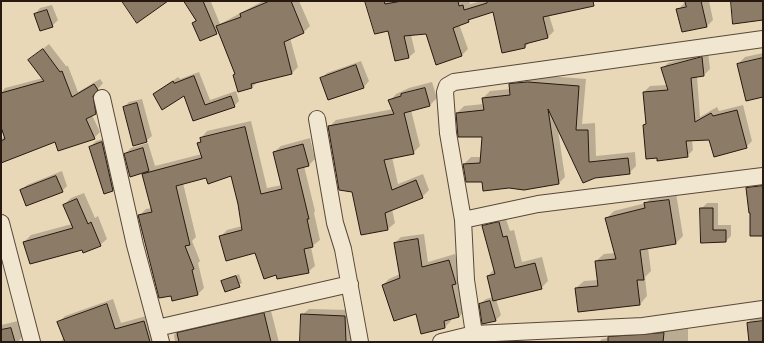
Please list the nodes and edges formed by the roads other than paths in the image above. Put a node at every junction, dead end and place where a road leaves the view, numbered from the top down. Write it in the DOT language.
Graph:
graph roads {
  1 [pos="763,39"];
  2 [pos="102,98"];
  3 [pos="317,119"];
  4 [pos="763,176"];
  5 [pos="463,220"];
  6 [pos="1,222"];
  7 [pos="350,284"];
  8 [pos="763,309"];
  9 [pos="474,334"];
  10 [pos="159,335"];
  11 [pos="32,342"];
  12 [pos="360,342"];
  13 [pos="441,342"];
  1 -- 5 [label="street"];
  2 -- 10 [label="street"];
  3 -- 7 [label="street"];
  4 -- 5 [label="street"];
  5 -- 9 [label="street"];
  6 -- 11 [label="street"];
  7 -- 10 [label="street"];
  7 -- 12 [label="street"];
  8 -- 9 [label="street"];
  9 -- 13 [label="street"];
}
